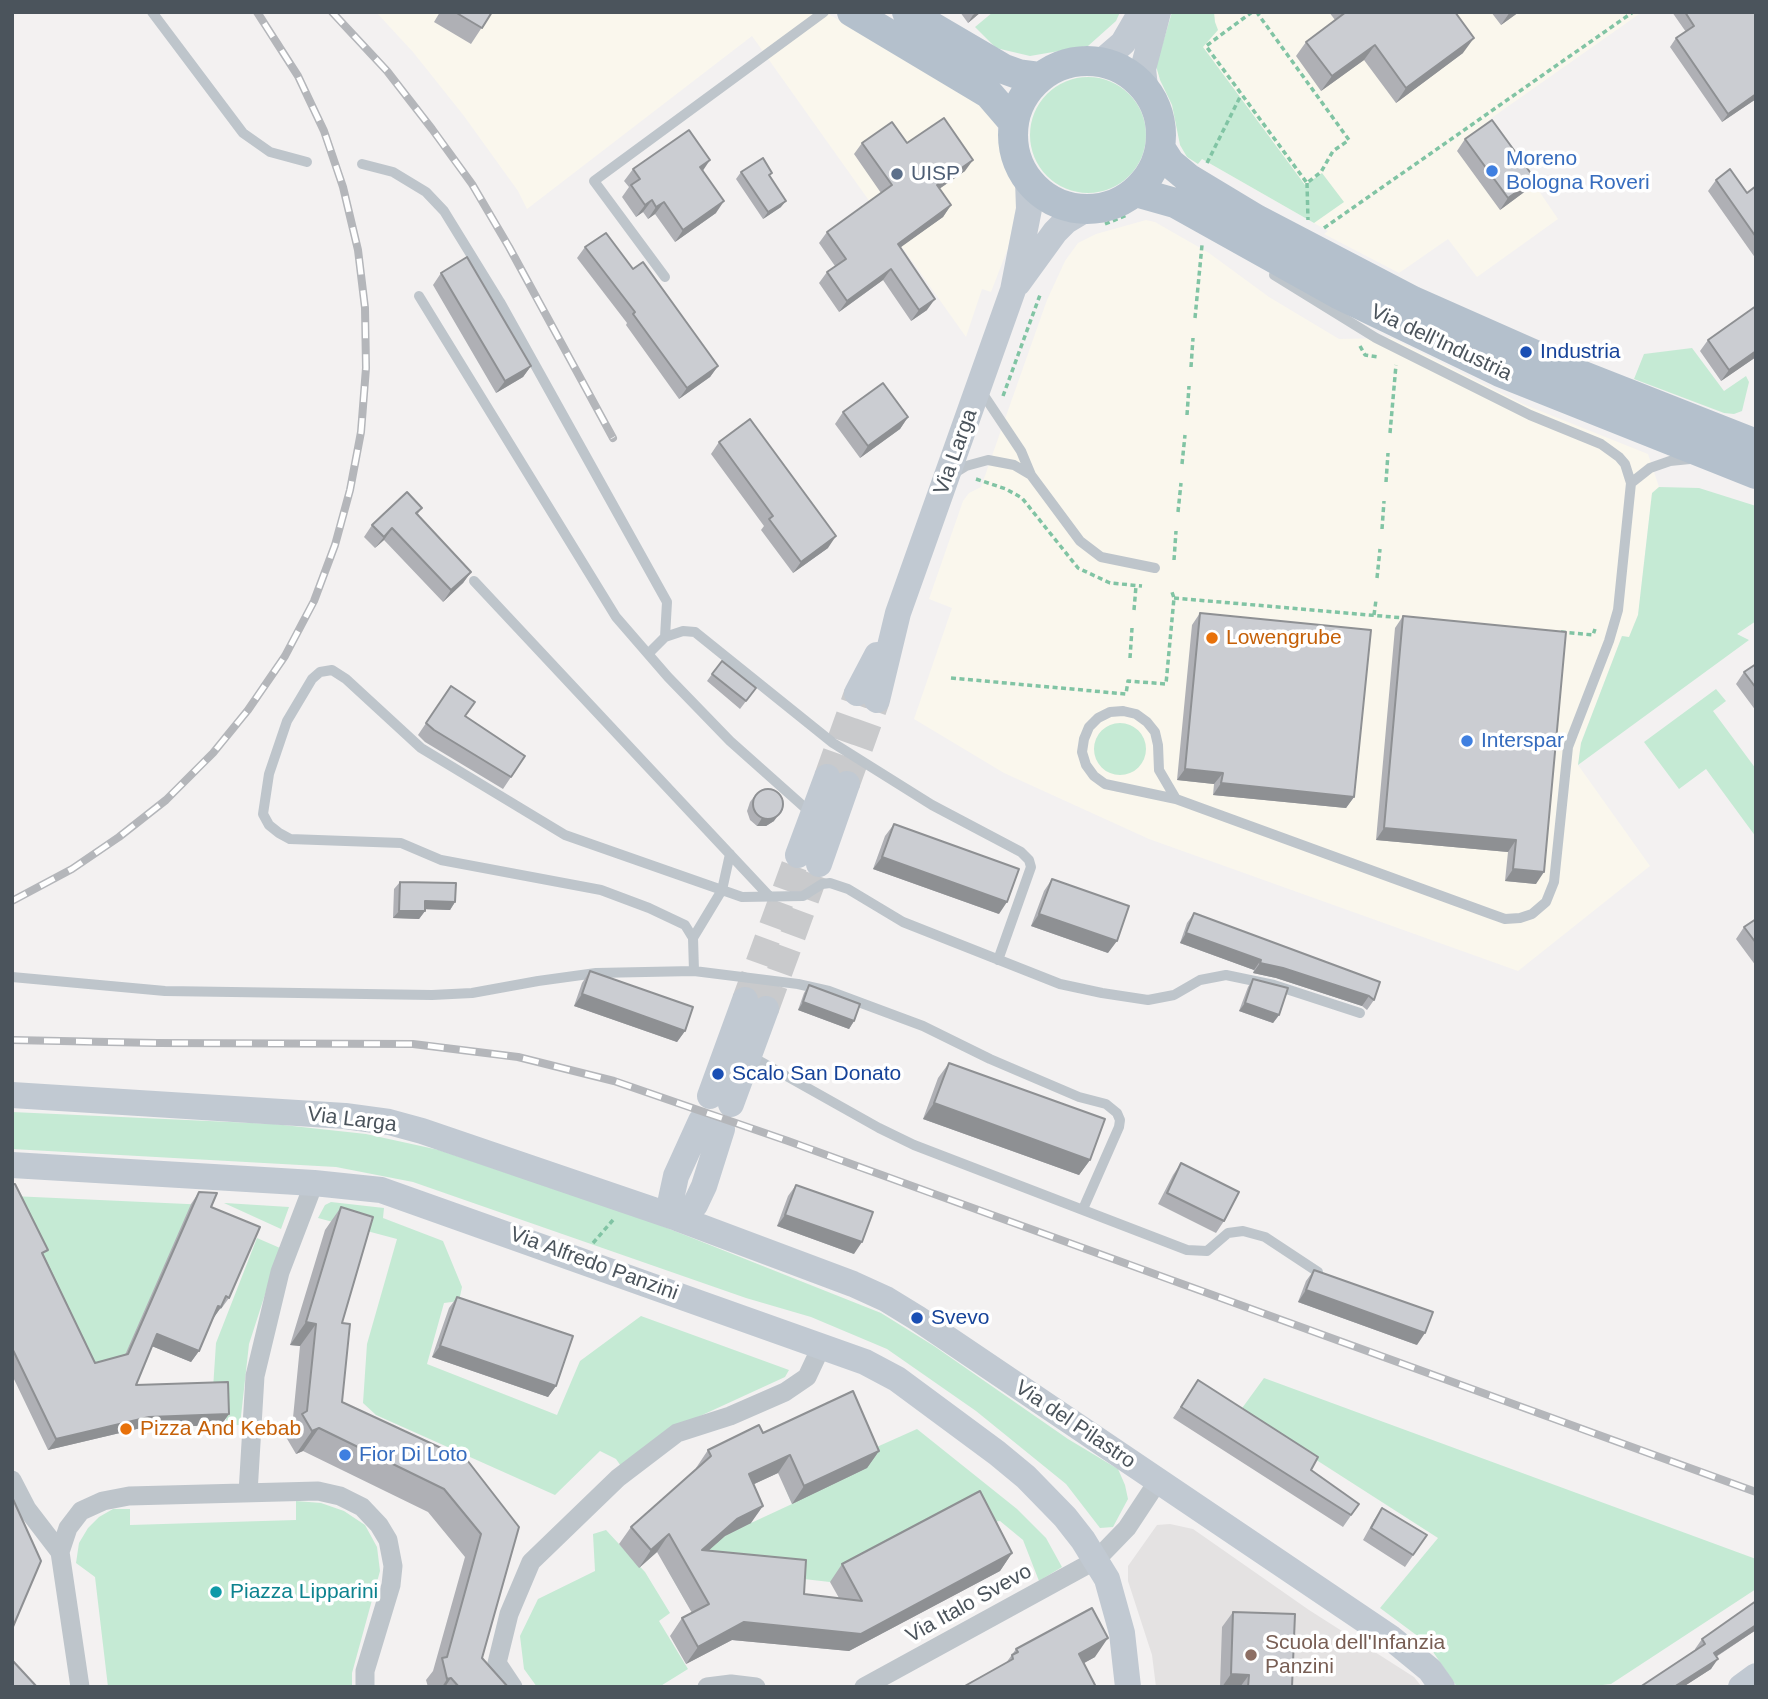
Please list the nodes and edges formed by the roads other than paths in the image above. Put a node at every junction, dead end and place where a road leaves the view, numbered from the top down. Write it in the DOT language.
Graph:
graph roads {
  1 [pos="152,12"];
  2 [pos="824,12"];
  3 [pos="852,12"];
  4 [pos="907,12"];
  5 [pos="1141,12"];
  6 [pos="1158,12"];
  7 [pos="1101,62"];
  8 [pos="1041,77"];
  9 [pos="1144,88"];
  10 [pos="1014,123"];
  11 [pos="1161,149"];
  12 [pos="307,162"];
  13 [pos="362,164"];
  14 [pos="1028,180"];
  15 [pos="1135,202"];
  16 [pos="1094,217"];
  17 [pos="1210,233"];
  18 [pos="1246,254"];
  19 [pos="1267,270"];
  20 [pos="665,277"];
  21 [pos="1013,290"];
  22 [pos="419,296"];
  23 [pos="979,387"];
  24 [pos="1756,444"];
  25 [pos="1721,461"];
  26 [pos="1756,474"];
  27 [pos="1031,475"];
  28 [pos="946,478"];
  29 [pos="1631,483"];
  30 [pos="1155,568"];
  31 [pos="474,581"];
  32 [pos="665,636"];
  33 [pos="649,653"];
  34 [pos="867,697"];
  35 [pos="1176,799"];
  36 [pos="813,814"];
  37 [pos="730,854"];
  38 [pos="722,890"];
  39 [pos="769,896"];
  40 [pos="693,938"];
  41 [pos="998,960"];
  42 [pos="694,971"];
  43 [pos="12,977"];
  44 [pos="1360,1013"];
  45 [pos="749,1055"];
  46 [pos="12,1095"];
  47 [pos="711,1125"];
  48 [pos="12,1165"];
  49 [pos="314,1183"];
  50 [pos="1083,1209"];
  51 [pos="677,1218"];
  52 [pos="1318,1272"];
  53 [pos="822,1345"];
  54 [pos="12,1480"];
  55 [pos="1162,1483"];
  56 [pos="248,1493"];
  57 [pos="60,1552"];
  58 [pos="1096,1560"];
  59 [pos="1756,1676"];
  60 [pos="80,1687"];
  61 [pos="365,1687"];
  62 [pos="513,1687"];
  63 [pos="707,1687"];
  64 [pos="756,1687"];
  65 [pos="864,1687"];
  66 [pos="1128,1687"];
  67 [pos="1442,1687"];
  68 [pos="1741,1687"];
  1 -- 12 [label="lane"];
  2 -- 20 [label="lane"];
  3 -- 10 [label="main road"];
  4 -- 8 [label="main road"];
  5 -- 7 [label="street"];
  6 -- 9 [label="street"];
  7 -- 8 [label="main road"];
  7 -- 9 [label="main road"];
  8 -- 10 [label="main road"];
  9 -- 11 [label="main road"];
  10 -- 14 [label="main road"];
  11 -- 15 [label="main road"];
  11 -- 24 [label="main road, Via dell'Industria"];
  13 -- 32 [label="lane"];
  14 -- 16 [label="main road"];
  14 -- 21 [label="street, Via Larga"];
  15 -- 16 [label="main road"];
  15 -- 17 [label="main road, Via dell'Industria"];
  16 -- 21 [label="street, Via Larga"];
  17 -- 18 [label="lane"];
  17 -- 25 [label="main road, Via dell'Industria"];
  19 -- 29 [label="lane"];
  21 -- 23 [label="street, Via Larga"];
  22 -- 33 [label="lane"];
  23 -- 27 [label="lane"];
  23 -- 28 [label="street, Via Larga"];
  25 -- 26 [label="main road, Via dell'Industria"];
  25 -- 29 [label="lane"];
  27 -- 28 [label="lane"];
  27 -- 30 [label="lane"];
  28 -- 34 [label="street, Via Larga"];
  29 -- 35 [label="lane"];
  31 -- 37 [label="lane"];
  32 -- 33 [label="lane"];
  32 -- 41 [label="lane"];
  33 -- 36 [label="lane"];
  35 -- 35 [label="lane"];
  36 -- 36 [label="street"];
  37 -- 38 [label="lane"];
  37 -- 39 [label="lane"];
  38 -- 39 [label="lane"];
  38 -- 40 [label="lane"];
  38 -- 40 [label="lane"];
  39 -- 41 [label="lane"];
  40 -- 42 [label="lane"];
  41 -- 44 [label="lane"];
  42 -- 43 [label="lane"];
  42 -- 50 [label="lane"];
  45 -- 45 [label="street"];
  45 -- 50 [label="lane"];
  46 -- 51 [label="street, Via Larga"];
  47 -- 51 [label="street"];
  48 -- 49 [label="street, Via Alfredo Panzini"];
  49 -- 53 [label="street, Via Alfredo Panzini"];
  49 -- 56 [label="street"];
  50 -- 52 [label="lane"];
  51 -- 55 [label="street, Via del Pilastro"];
  53 -- 58 [label="street, Via Alfredo Panzini"];
  53 -- 62 [label="street"];
  54 -- 57 [label="street"];
  55 -- 58 [label="street"];
  55 -- 67 [label="street, Via del Pilastro"];
  56 -- 57 [label="street"];
  56 -- 61 [label="street"];
  57 -- 60 [label="street"];
  58 -- 65 [label="street, Via Italo Svevo"];
  58 -- 66 [label="street, Via Alfredo Panzini"];
  59 -- 68 [label="street"];
  63 -- 64 [label="street"];
}
